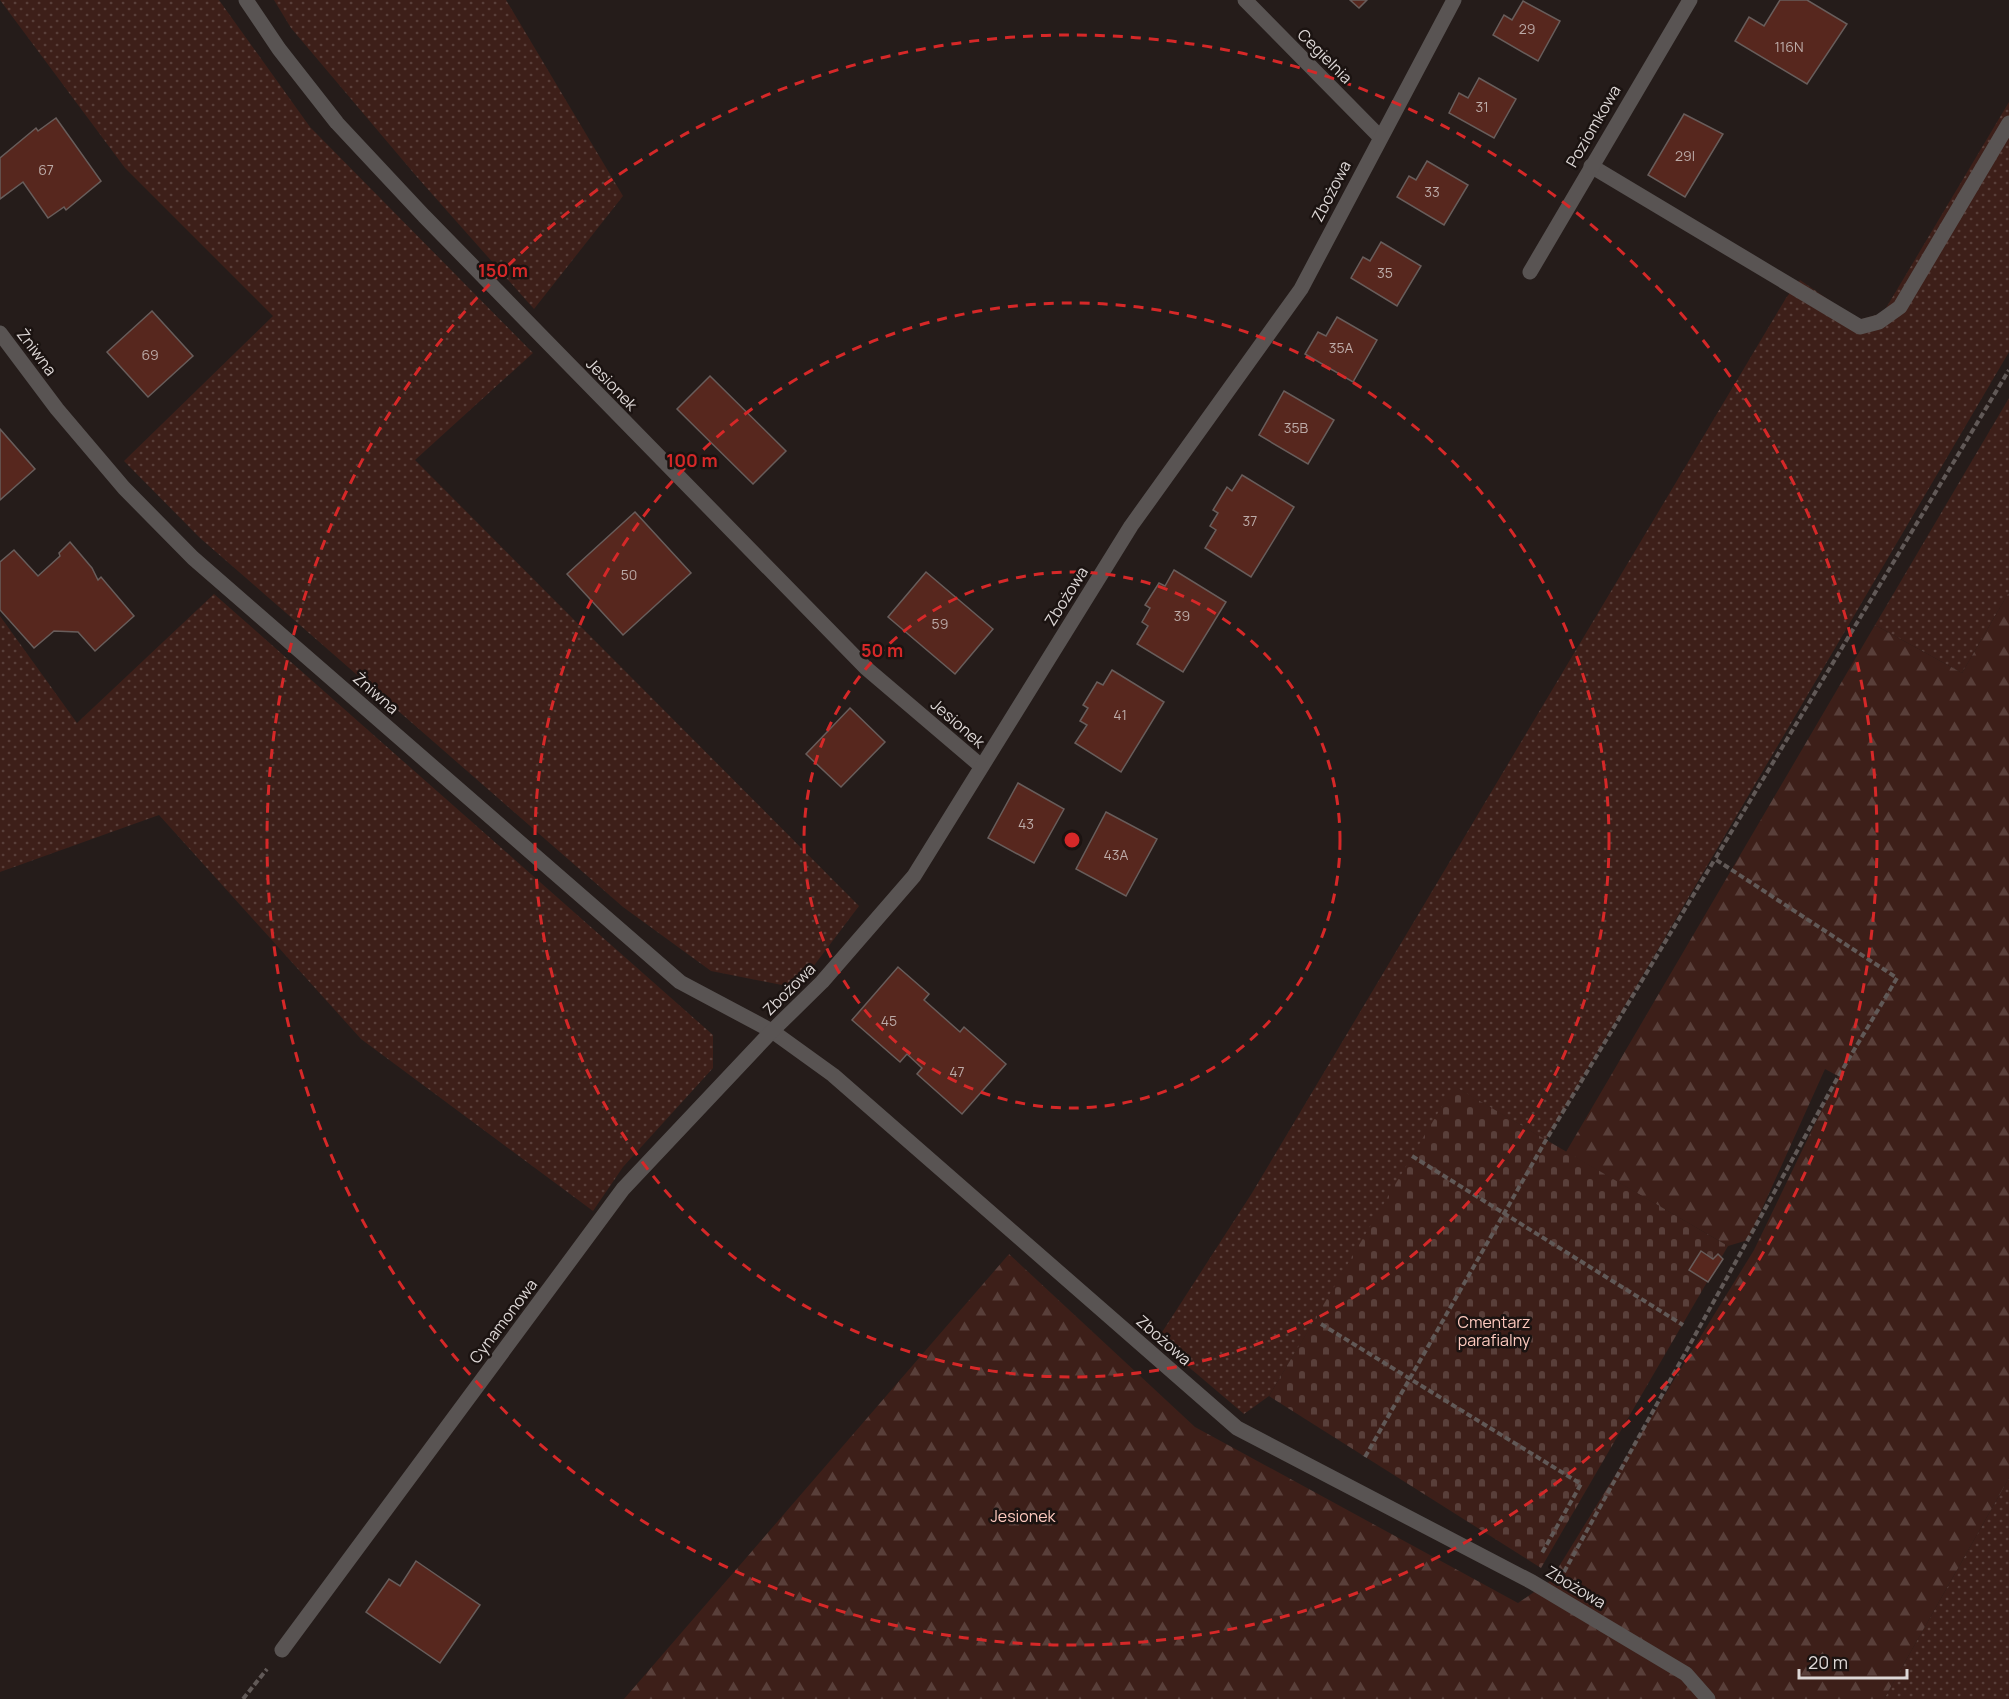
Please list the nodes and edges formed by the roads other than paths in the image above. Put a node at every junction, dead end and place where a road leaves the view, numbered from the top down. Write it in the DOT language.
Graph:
graph roads {
  1 [pos="246,0"];
  2 [pos="1245,0"];
  3 [pos="1454,0"];
  4 [pos="1690,0"];
  5 [pos="2009,123"];
  6 [pos="1379,136"];
  7 [pos="1591,166"];
  8 [pos="1530,272"];
  9 [pos="0,333"];
  10 [pos="981,766"];
  11 [pos="772,1031"];
  12 [pos="282,1650"];
  13 [pos="1708,1699"];
  1 -- 10 [label="street, Jesionek"];
  2 -- 6 [label="street, Cegielnia"];
  3 -- 6 [label="street, Zbożowa"];
  4 -- 7 [label="street, Poziomkowa"];
  5 -- 7 [label="street"];
  6 -- 10 [label="street, Zbożowa"];
  7 -- 8 [label="street, Poziomkowa"];
  9 -- 11 [label="street, Żniwna"];
  10 -- 11 [label="street, Zbożowa"];
  11 -- 12 [label="street, Cynamonowa"];
  11 -- 13 [label="street, Zbożowa"];
}
